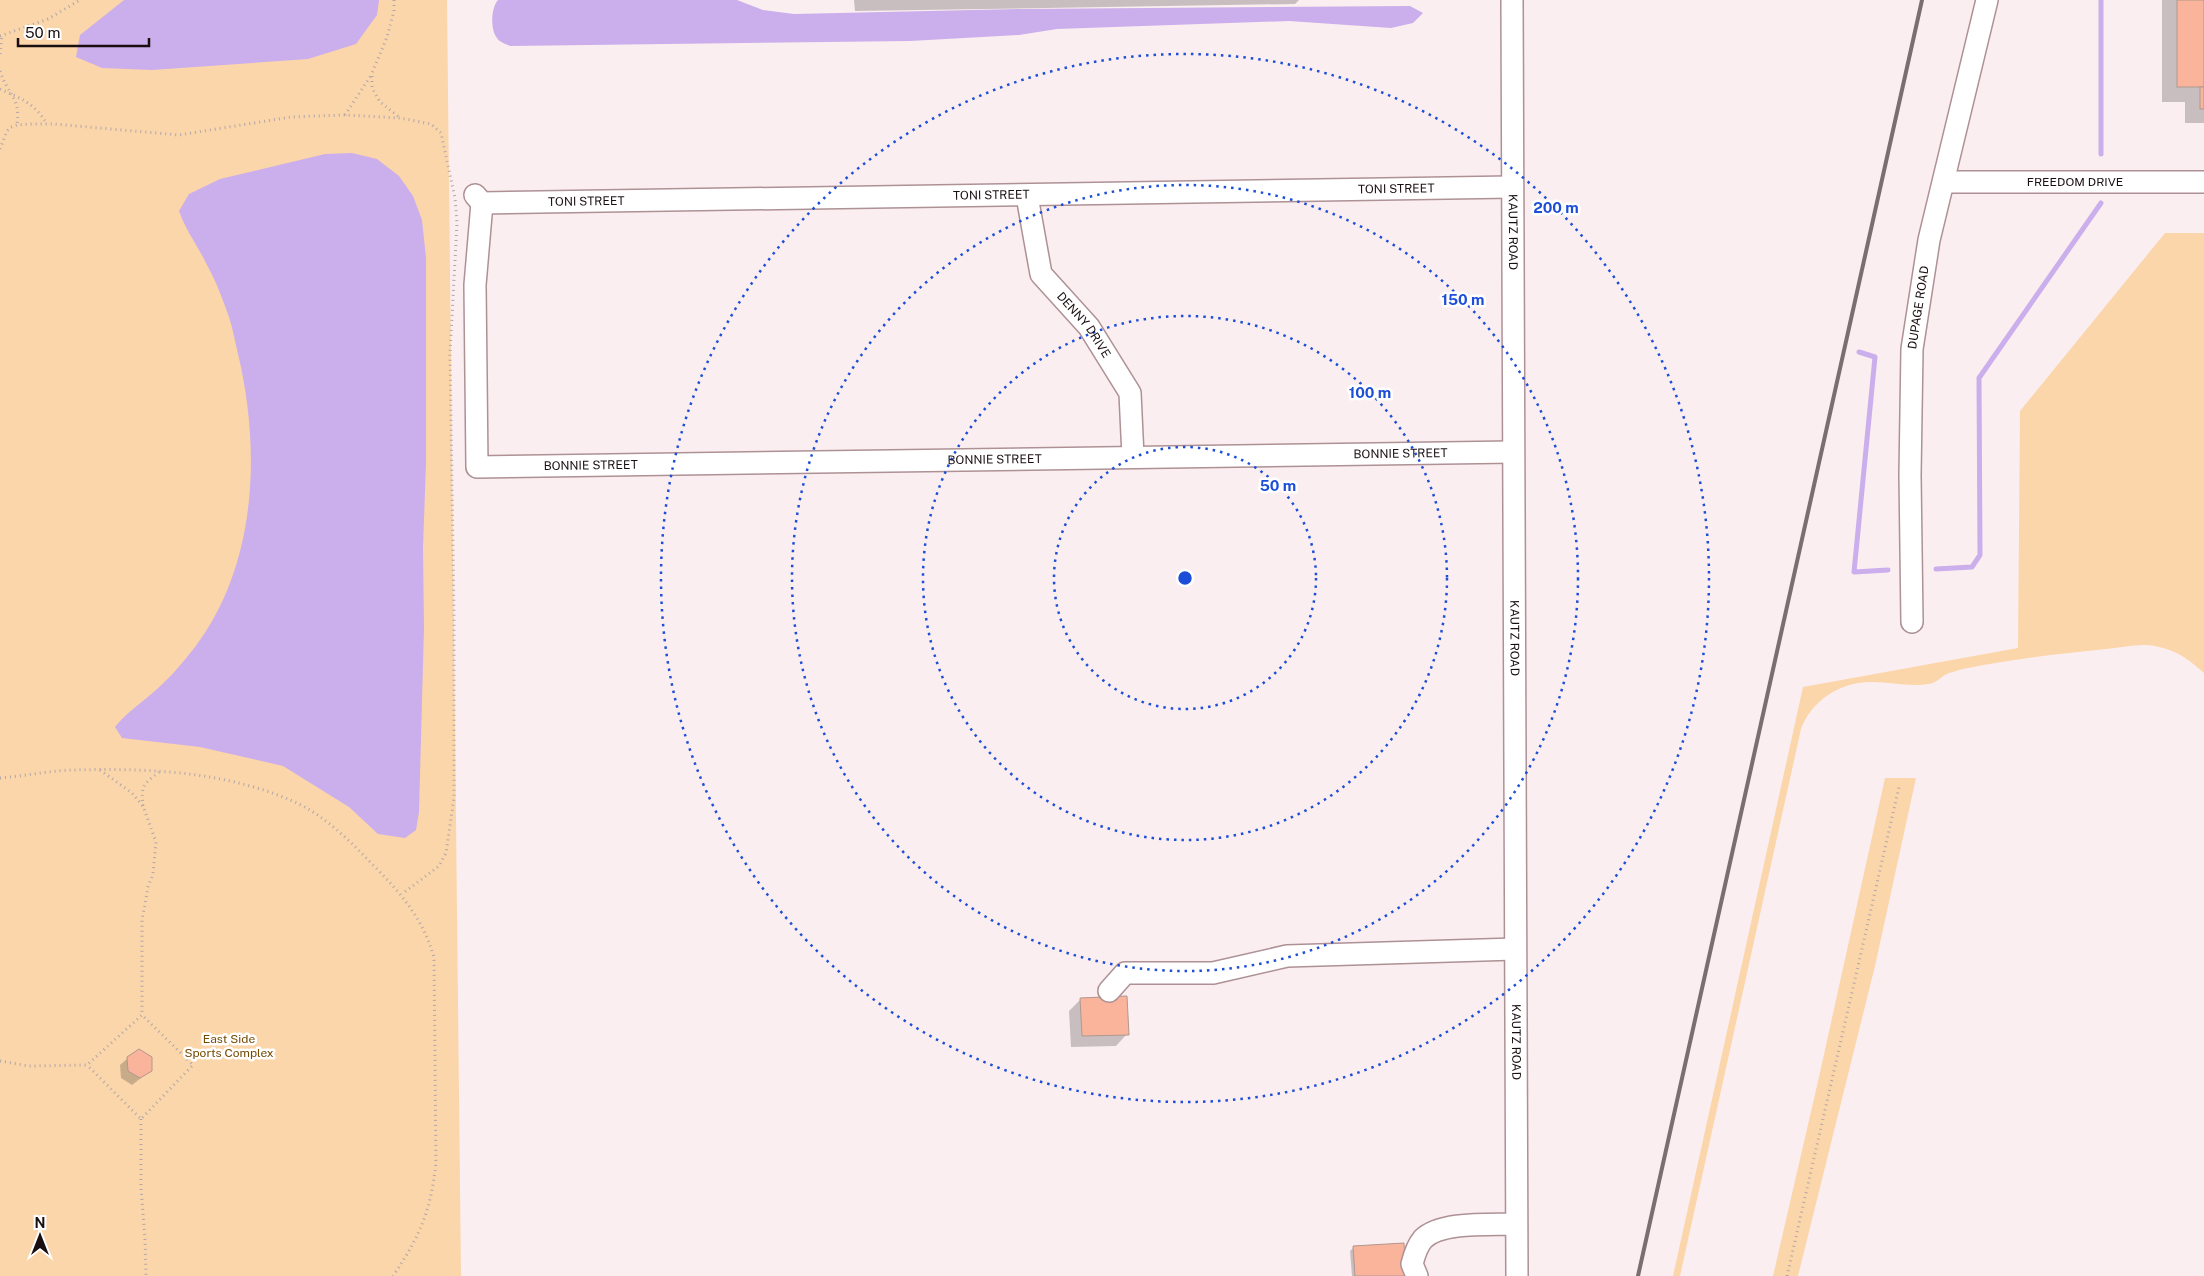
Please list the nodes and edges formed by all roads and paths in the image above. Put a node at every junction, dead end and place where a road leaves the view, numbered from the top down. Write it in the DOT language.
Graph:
graph roads {
  1 [pos="80,0"];
  2 [pos="394,0"];
  3 [pos="1512,0"];
  4 [pos="1988,0"];
  5 [pos="1,35"];
  6 [pos="0,54"];
  7 [pos="0,71"];
  8 [pos="372,73"];
  9 [pos="0,89"];
  10 [pos="13,95"];
  11 [pos="345,115"];
  12 [pos="400,118"];
  13 [pos="47,124"];
  14 [pos="17,125"];
  15 [pos="0,149"];
  16 [pos="1945,182"];
  17 [pos="2204,182"];
  18 [pos="1512,187"];
  19 [pos="1027,196"];
  20 [pos="1513,452"];
  21 [pos="1133,457"];
  22 [pos="477,467"];
  23 [pos="1912,622"];
  24 [pos="99,770"];
  25 [pos="159,771"];
  26 [pos="0,778"];
  27 [pos="1899,787"];
  28 [pos="144,806"];
  29 [pos="402,894"];
  30 [pos="1515,949"];
  31 [pos="1109,991"];
  32 [pos="142,1015"];
  33 [pos="0,1061"];
  34 [pos="87,1064"];
  35 [pos="141,1119"];
  36 [pos="1516,1224"];
  37 [pos="146,1276"];
  38 [pos="393,1276"];
  39 [pos="1417,1276"];
  40 [pos="1517,1276"];
  41 [pos="1787,1276"];
  1 -- 5 [label="path"];
  2 -- 8 [label="path"];
  3 -- 18 [label="street, KAUTZ ROAD"];
  4 -- 16 [label="street, DUPAGE ROAD"];
  5 -- 6 [label="path"];
  7 -- 10 [label="path"];
  8 -- 11 [label="path"];
  8 -- 12 [label="path"];
  9 -- 10 [label="path"];
  10 -- 13 [label="path"];
  10 -- 14 [label="path"];
  11 -- 12 [label="path"];
  11 -- 13 [label="path"];
  12 -- 29 [label="path"];
  13 -- 14 [label="path"];
  14 -- 15 [label="path"];
  16 -- 17 [label="street, FREEDOM DRIVE"];
  16 -- 23 [label="street, DUPAGE ROAD"];
  18 -- 19 [label="street, TONI STREET"];
  18 -- 20 [label="street, KAUTZ ROAD"];
  19 -- 21 [label="street, DENNY DRIVE"];
  19 -- 22 [label="street, TONI STREET"];
  20 -- 21 [label="street, BONNIE STREET"];
  20 -- 30 [label="street, KAUTZ ROAD"];
  21 -- 22 [label="street, BONNIE STREET"];
  24 -- 25 [label="path"];
  24 -- 26 [label="path"];
  24 -- 28 [label="path"];
  25 -- 28 [label="path"];
  25 -- 29 [label="path"];
  27 -- 41 [label="path"];
  28 -- 32 [label="path"];
  29 -- 38 [label="path"];
  30 -- 31 [label="street"];
  30 -- 36 [label="street, KAUTZ ROAD"];
  32 -- 34 [label="path"];
  32 -- 35 [label="path"];
  33 -- 34 [label="path"];
  34 -- 35 [label="path"];
  35 -- 37 [label="path"];
  36 -- 39 [label="street"];
  36 -- 40 [label="street, KAUTZ ROAD"];
}
